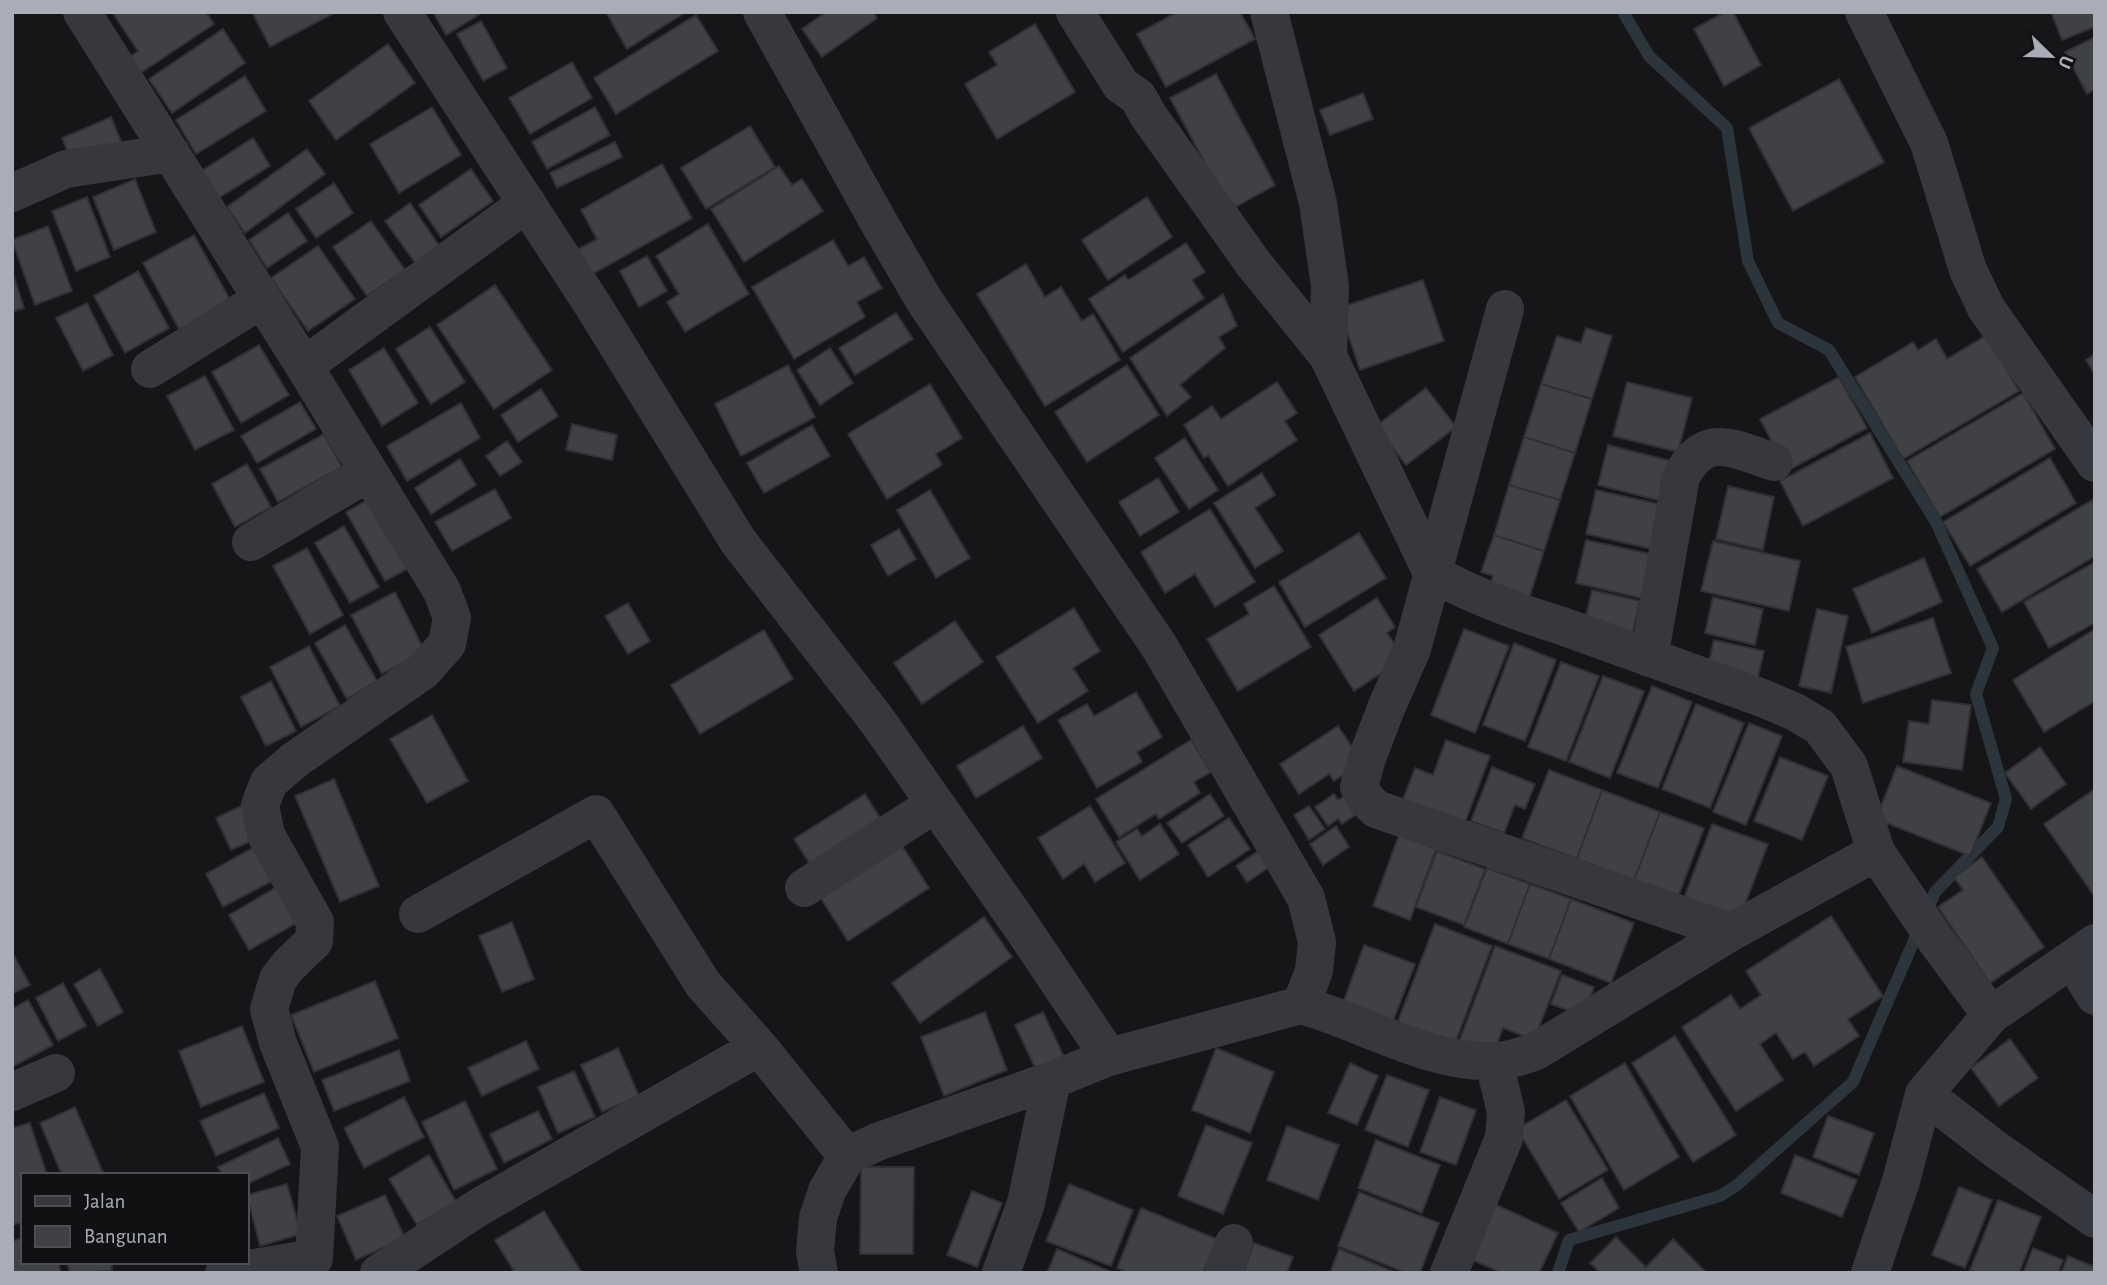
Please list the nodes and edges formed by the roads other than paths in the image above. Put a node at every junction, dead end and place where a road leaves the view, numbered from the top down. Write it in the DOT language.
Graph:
graph roads {
  1 [pos="82,12"];
  2 [pos="402,12"];
  3 [pos="762,12"];
  4 [pos="1075,12"];
  5 [pos="1269,12"];
  6 [pos="1864,12"];
  7 [pos="172,153"];
  8 [pos="12,193"];
  9 [pos="527,203"];
  10 [pos="262,299"];
  11 [pos="1504,309"];
  12 [pos="1328,356"];
  13 [pos="304,366"];
  14 [pos="150,369"];
  15 [pos="1774,462"];
  16 [pos="2095,463"];
  17 [pos="369,473"];
  18 [pos="251,542"];
  19 [pos="1433,573"];
  20 [pos="1649,658"];
  21 [pos="935,804"];
  22 [pos="1876,852"];
  23 [pos="804,888"];
  24 [pos="418,914"];
  25 [pos="1731,932"];
  26 [pos="2084,951"];
  27 [pos="2095,996"];
  28 [pos="1301,1005"];
  29 [pos="1991,1015"];
  30 [pos="759,1047"];
  31 [pos="1109,1057"];
  32 [pos="1494,1062"];
  33 [pos="56,1073"];
  34 [pos="1052,1080"];
  35 [pos="12,1092"];
  36 [pos="1924,1094"];
  37 [pos="847,1156"];
  38 [pos="2095,1219"];
  39 [pos="316,1265"];
  40 [pos="224,1273"];
  41 [pos="379,1273"];
  42 [pos="819,1273"];
  43 [pos="1001,1273"];
  44 [pos="1449,1273"];
  45 [pos="1870,1273"];
  1 -- 7 [label="street"];
  2 -- 9 [label="street"];
  3 -- 28 [label="street"];
  4 -- 12 [label="street"];
  5 -- 12 [label="street"];
  6 -- 16 [label="street"];
  7 -- 8 [label="street"];
  7 -- 10 [label="street"];
  9 -- 13 [label="street"];
  9 -- 21 [label="street"];
  10 -- 13 [label="street"];
  10 -- 14 [label="street"];
  11 -- 19 [label="street"];
  12 -- 19 [label="street"];
  13 -- 17 [label="street"];
  15 -- 20 [label="street"];
  17 -- 18 [label="street"];
  17 -- 39 [label="street"];
  19 -- 20 [label="street"];
  19 -- 25 [label="street"];
  20 -- 22 [label="street"];
  21 -- 23 [label="street"];
  21 -- 31 [label="street"];
  22 -- 25 [label="street"];
  22 -- 29 [label="street"];
  24 -- 30 [label="street"];
  25 -- 32 [label="street"];
  26 -- 27 [label="street"];
  26 -- 29 [label="street"];
  28 -- 31 [label="street"];
  28 -- 32 [label="street"];
  29 -- 36 [label="street"];
  30 -- 37 [label="street"];
  30 -- 41 [label="street"];
  31 -- 34 [label="street"];
  32 -- 44 [label="street"];
  33 -- 35 [label="street"];
  34 -- 37 [label="street"];
  34 -- 43 [label="street"];
  36 -- 38 [label="street"];
  36 -- 45 [label="street"];
  37 -- 42 [label="street"];
  39 -- 40 [label="street"];
}
